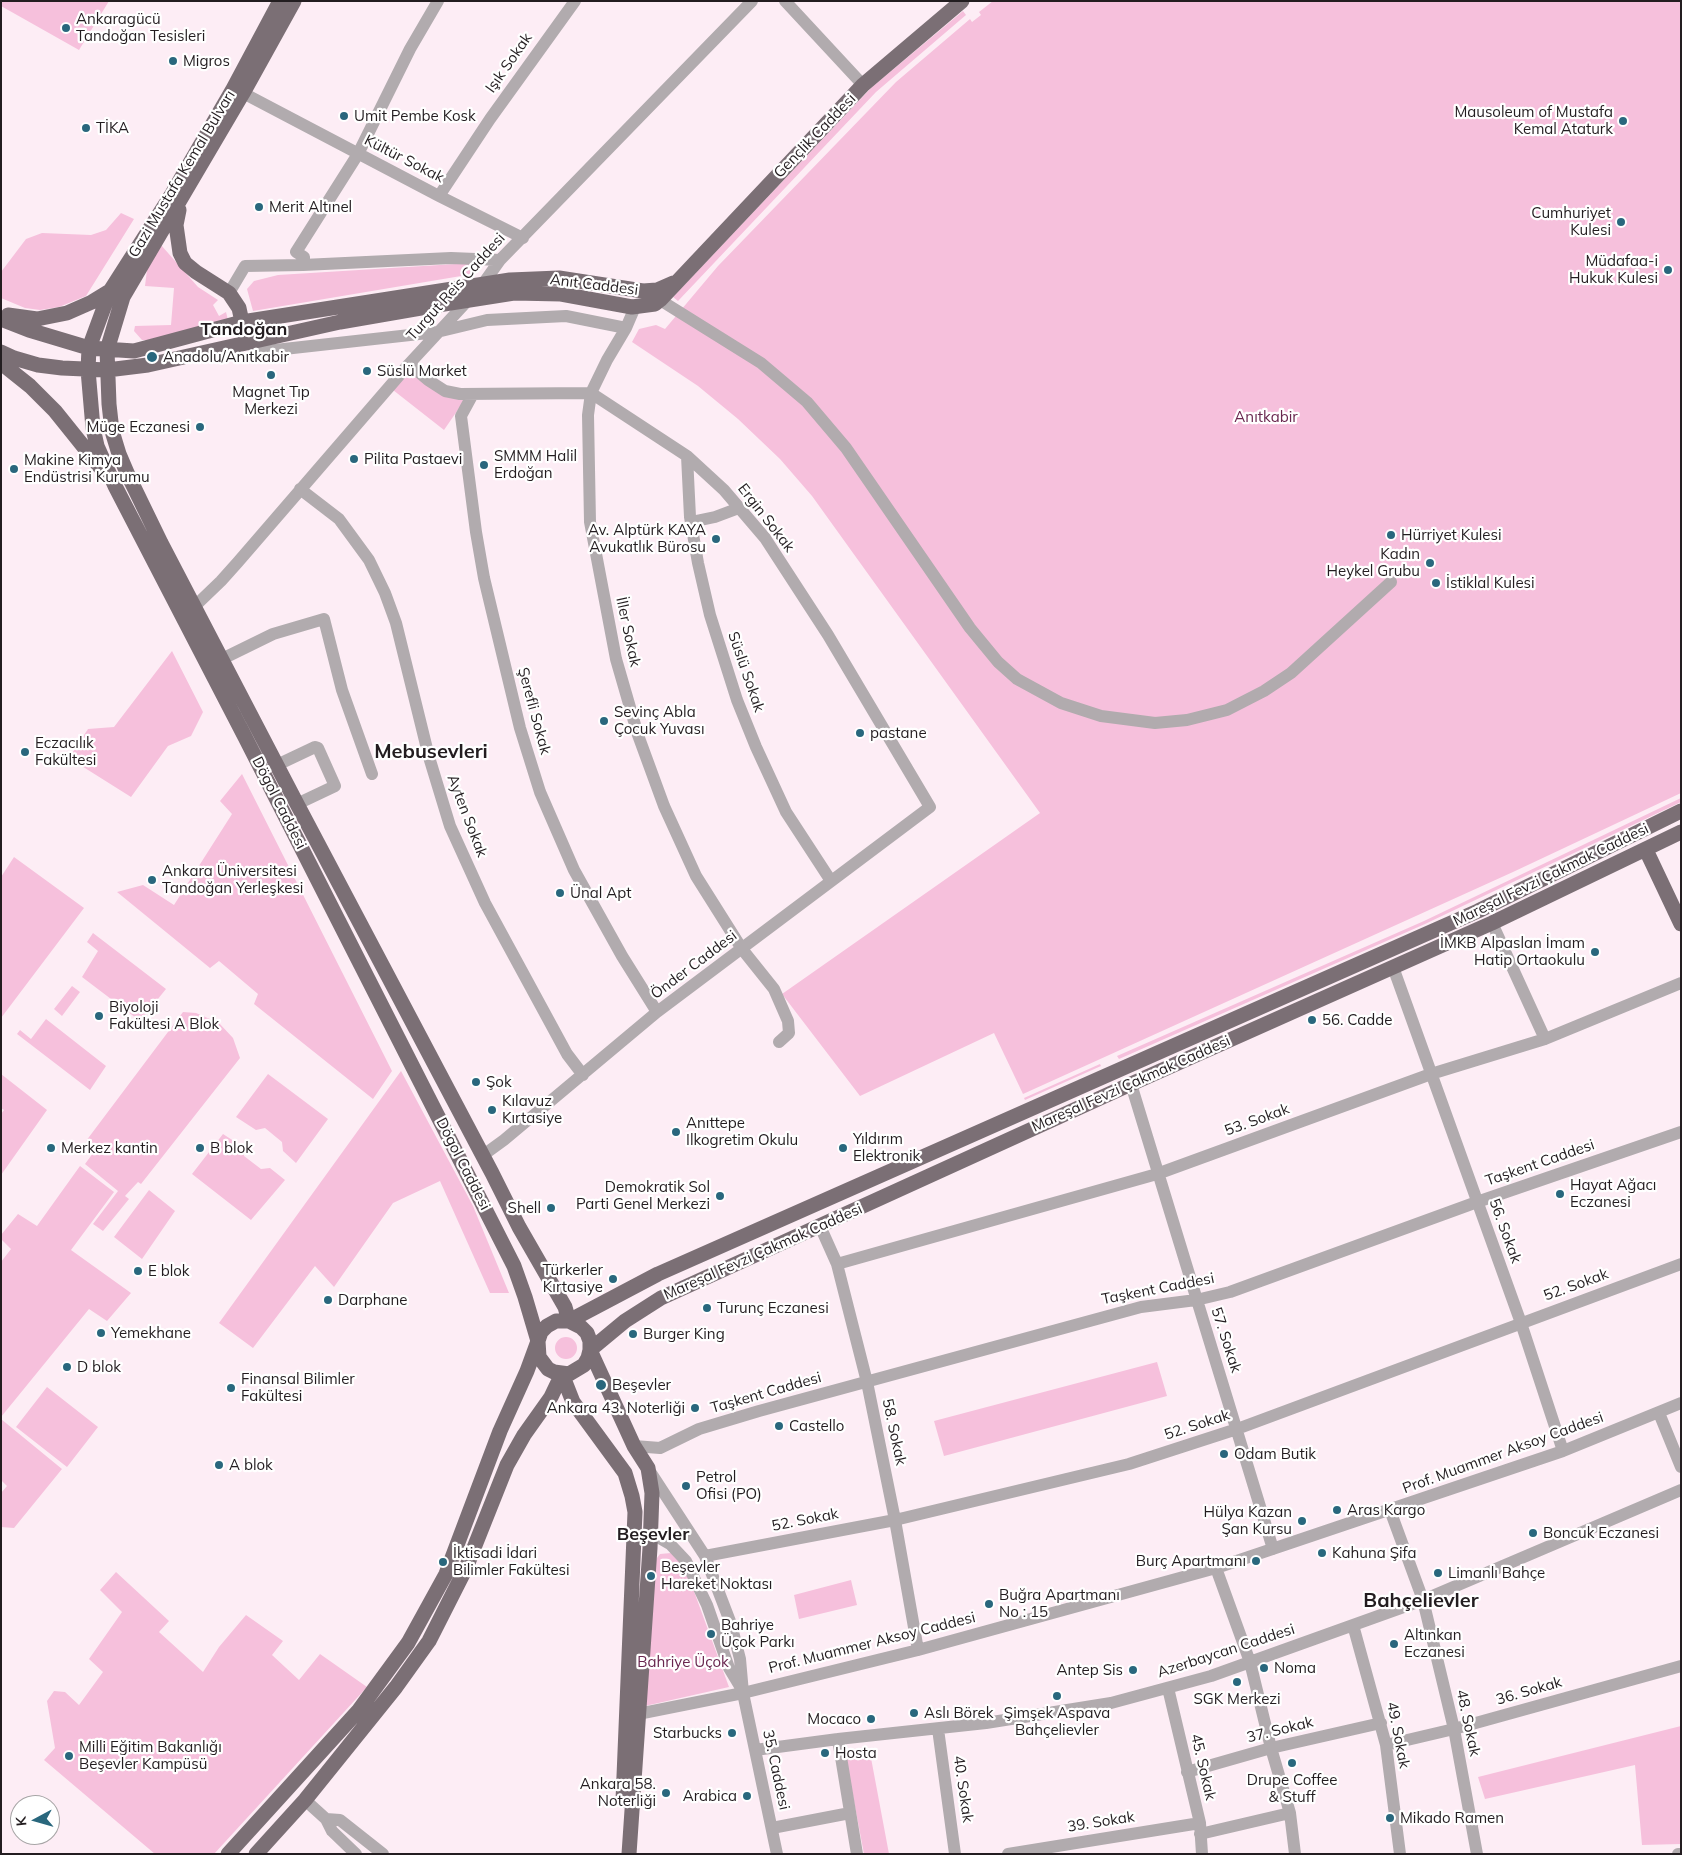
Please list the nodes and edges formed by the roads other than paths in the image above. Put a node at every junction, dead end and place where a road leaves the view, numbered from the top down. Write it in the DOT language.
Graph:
graph roads {
  1 [pos="280,1"];
  2 [pos="294,1"];
  3 [pos="438,1"];
  4 [pos="574,1"];
  5 [pos="752,1"];
  6 [pos="785,1"];
  7 [pos="962,1"];
  8 [pos="863,85"];
  9 [pos="243,93"];
  10 [pos="358,154"];
  11 [pos="439,196"];
  12 [pos="181,200"];
  13 [pos="523,238"];
  14 [pos="500,260"];
  15 [pos="303,265"];
  16 [pos="678,281"];
  17 [pos="483,284"];
  18 [pos="110,291"];
  19 [pos="643,291"];
  20 [pos="229,293"];
  21 [pos="468,300"];
  22 [pos="660,300"];
  23 [pos="636,307"];
  24 [pos="1,317"];
  25 [pos="242,322"];
  26 [pos="626,328"];
  27 [pos="437,332"];
  28 [pos="250,342"];
  29 [pos="89,348"];
  30 [pos="107,350"];
  31 [pos="1,352"];
  32 [pos="1,363"];
  33 [pos="408,364"];
  34 [pos="88,370"];
  35 [pos="107,370"];
  36 [pos="591,393"];
  37 [pos="473,394"];
  38 [pos="687,456"];
  39 [pos="115,486"];
  40 [pos="300,489"];
  41 [pos="739,508"];
  42 [pos="691,522"];
  43 [pos="1391,582"];
  44 [pos="195,606"];
  45 [pos="222,659"];
  46 [pos="277,765"];
  47 [pos="372,774"];
  48 [pos="297,804"];
  49 [pos="930,807"];
  50 [pos="1681,812"];
  51 [pos="1681,832"];
  52 [pos="1646,850"];
  53 [pos="831,881"];
  54 [pos="1492,923"];
  55 [pos="1681,924"];
  56 [pos="742,949"];
  57 [pos="1393,967"];
  58 [pos="1681,983"];
  59 [pos="657,1012"];
  60 [pos="1545,1039"];
  61 [pos="779,1042"];
  62 [pos="1430,1074"];
  63 [pos="583,1075"];
  64 [pos="1131,1084"];
  65 [pos="1681,1132"];
  66 [pos="482,1156"];
  67 [pos="1157,1174"];
  68 [pos="1478,1202"];
  69 [pos="820,1226"];
  70 [pos="836,1264"];
  71 [pos="1681,1264"];
  72 [pos="1196,1300"];
  73 [pos="569,1321"];
  74 [pos="1520,1324"];
  75 [pos="538,1341"];
  76 [pos="590,1350"];
  77 [pos="562,1374"];
  78 [pos="867,1382"];
  79 [pos="1681,1403"];
  80 [pos="1659,1413"];
  81 [pos="1237,1429"];
  82 [pos="634,1446"];
  83 [pos="1563,1451"];
  84 [pos="1681,1467"];
  85 [pos="648,1468"];
  86 [pos="1681,1490"];
  87 [pos="1390,1510"];
  88 [pos="895,1520"];
  89 [pos="634,1532"];
  90 [pos="651,1532"];
  91 [pos="1273,1549"];
  92 [pos="705,1556"];
  93 [pos="1216,1568"];
  94 [pos="1423,1600"];
  95 [pos="1353,1625"];
  96 [pos="918,1650"];
  97 [pos="1250,1662"];
  98 [pos="1681,1666"];
  99 [pos="1168,1688"];
  100 [pos="743,1693"];
  101 [pos="638,1714"];
  102 [pos="1381,1724"];
  103 [pos="938,1729"];
  104 [pos="1454,1729"];
  105 [pos="838,1739"];
  106 [pos="1386,1745"];
  107 [pos="1271,1748"];
  108 [pos="755,1750"];
  109 [pos="1188,1772"];
  110 [pos="305,1800"];
  111 [pos="850,1813"];
  112 [pos="1290,1813"];
  113 [pos="326,1820"];
  114 [pos="772,1828"];
  115 [pos="1200,1828"];
  116 [pos="228,1854"];
  117 [pos="256,1854"];
  118 [pos="356,1854"];
  119 [pos="383,1854"];
  120 [pos="621,1854"];
  121 [pos="630,1854"];
  122 [pos="777,1854"];
  123 [pos="857,1854"];
  124 [pos="955,1854"];
  125 [pos="1008,1854"];
  126 [pos="1202,1854"];
  127 [pos="1295,1854"];
  128 [pos="1400,1854"];
  129 [pos="1477,1854"];
  1 -- 18 [label="main road, Gazi Mustafa Kemal Bulvarı"];
  2 -- 9 [label="main road, Gazi Mustafa Kemal Bulvarı"];
  3 -- 10 [label="street"];
  4 -- 11 [label="street, Işık Sokak"];
  5 -- 13 [label="street, Turgut Reis Caddesi"];
  6 -- 8 [label="street"];
  7 -- 8 [label="main road, Gençlik Caddesi"];
  8 -- 16 [label="main road, Gençlik Caddesi"];
  9 -- 10 [label="street, Kültür Sokak"];
  9 -- 12 [label="main road, Gazi Mustafa Kemal Bulvarı"];
  10 -- 11 [label="street, Kültür Sokak"];
  10 -- 15 [label="street"];
  11 -- 13 [label="street, Kültür Sokak"];
  12 -- 20 [label="main road"];
  12 -- 30 [label="main road, Gazi Mustafa Kemal Bulvarı"];
  13 -- 14 [label="street, Turgut Reis Caddesi"];
  14 -- 15 [label="street"];
  14 -- 17 [label="street, Turgut Reis Caddesi"];
  15 -- 20 [label="street"];
  16 -- 19 [label="main road, Anıt Caddesi"];
  16 -- 22 [label="main road"];
  17 -- 19 [label="main road, Anıt Caddesi"];
  17 -- 21 [label="street, Turgut Reis Caddesi"];
  17 -- 25 [label="main road, Anıt Caddesi"];
  18 -- 24 [label="main road"];
  18 -- 29 [label="main road, Gazi Mustafa Kemal Bulvarı"];
  19 -- 22 [label="main road"];
  20 -- 25 [label="main road"];
  21 -- 23 [label="main road, Anıt Caddesi"];
  21 -- 27 [label="street, Turgut Reis Caddesi"];
  21 -- 28 [label="main road, Anıt Caddesi"];
  22 -- 23 [label="main road, Anıt Caddesi"];
  22 -- 43 [label="street"];
  23 -- 26 [label="street, İller Sokak"];
  24 -- 29 [label="main road"];
  25 -- 30 [label="main road, Anıt Caddesi"];
  26 -- 27 [label="street"];
  26 -- 36 [label="street, İller Sokak"];
  27 -- 28 [label="street"];
  27 -- 33 [label="street, Turgut Reis Caddesi"];
  28 -- 35 [label="main road, Anıt Caddesi"];
  29 -- 30 [label="main road"];
  29 -- 34 [label="main road, Dögol Caddesi"];
  30 -- 35 [label="main road, Dögol Caddesi"];
  31 -- 34 [label="main road"];
  32 -- 39 [label="main road"];
  33 -- 37 [label="street"];
  33 -- 40 [label="street, Turgut Reis Caddesi"];
  34 -- 35 [label="main road"];
  34 -- 39 [label="main road, Dögol Caddesi"];
  35 -- 44 [label="main road, Dögol Caddesi"];
  36 -- 37 [label="street"];
  36 -- 38 [label="street, Ergin Sokak"];
  36 -- 56 [label="street, İller Sokak"];
  37 -- 59 [label="street, Şerefli Sokak"];
  38 -- 41 [label="street, Ergin Sokak"];
  38 -- 42 [label="street, Süslü Sokak"];
  39 -- 75 [label="main road, Dögol Caddesi"];
  40 -- 44 [label="street, Turgut Reis Caddesi"];
  40 -- 63 [label="street, Ayten Sokak"];
  41 -- 42 [label="street"];
  41 -- 49 [label="street, Ergin Sokak"];
  42 -- 53 [label="street, Süslü Sokak"];
  44 -- 45 [label="main road, Dögol Caddesi"];
  45 -- 46 [label="main road, Dögol Caddesi"];
  45 -- 47 [label="street"];
  46 -- 48 [label="main road, Dögol Caddesi"];
  46 -- 48 [label="street"];
  48 -- 66 [label="main road, Dögol Caddesi"];
  49 -- 53 [label="street, Önder Caddesi"];
  50 -- 73 [label="main road, Mareşal Fevzi Çakmak Caddesi"];
  51 -- 52 [label="main road, Mareşal Fevzi Çakmak Caddesi"];
  52 -- 54 [label="main road, Mareşal Fevzi Çakmak Caddesi"];
  52 -- 55 [label="main road"];
  53 -- 56 [label="street, Önder Caddesi"];
  54 -- 57 [label="main road, Mareşal Fevzi Çakmak Caddesi"];
  54 -- 60 [label="street"];
  56 -- 59 [label="street, Önder Caddesi"];
  56 -- 61 [label="street, İller Sokak"];
  57 -- 62 [label="street, 56. Sokak"];
  57 -- 64 [label="main road, Mareşal Fevzi Çakmak Caddesi"];
  58 -- 60 [label="street, 53. Sokak"];
  59 -- 63 [label="street, Önder Caddesi"];
  60 -- 62 [label="street, 53. Sokak"];
  62 -- 67 [label="street, 53. Sokak"];
  62 -- 68 [label="street, 56. Sokak"];
  63 -- 66 [label="street, Önder Caddesi"];
  64 -- 67 [label="street, 57. Sokak"];
  64 -- 69 [label="main road, Mareşal Fevzi Çakmak Caddesi"];
  65 -- 68 [label="street, Taşkent Caddesi"];
  66 -- 73 [label="main road, Dögol Caddesi"];
  67 -- 70 [label="street, 53. Sokak"];
  67 -- 72 [label="street, 57. Sokak"];
  68 -- 72 [label="street, Taşkent Caddesi"];
  68 -- 74 [label="street, 56. Sokak"];
  69 -- 70 [label="street, 58. Sokak"];
  69 -- 76 [label="main road, Mareşal Fevzi Çakmak Caddesi"];
  70 -- 78 [label="street, 58. Sokak"];
  71 -- 74 [label="street, 52. Sokak"];
  72 -- 78 [label="street, Taşkent Caddesi"];
  72 -- 81 [label="street, 57. Sokak"];
  73 -- 75 [label="main road"];
  73 -- 76 [label="main road"];
  74 -- 81 [label="street, 52. Sokak"];
  74 -- 83 [label="street, 56. Sokak"];
  75 -- 77 [label="main road"];
  75 -- 116 [label="main road"];
  76 -- 77 [label="main road"];
  76 -- 82 [label="main road"];
  77 -- 89 [label="main road"];
  77 -- 110 [label="main road"];
  78 -- 82 [label="street, Taşkent Caddesi"];
  78 -- 88 [label="street, 58. Sokak"];
  79 -- 80 [label="street, Prof. Muammer Aksoy Caddesi"];
  80 -- 83 [label="street, Prof. Muammer Aksoy Caddesi"];
  80 -- 84 [label="street"];
  81 -- 88 [label="street, 52. Sokak"];
  81 -- 91 [label="street, 57. Sokak"];
  82 -- 85 [label="main road"];
  83 -- 87 [label="street, Prof. Muammer Aksoy Caddesi"];
  85 -- 90 [label="main road"];
  85 -- 92 [label="street"];
  86 -- 94 [label="street, Azerbaycan Caddesi"];
  87 -- 91 [label="street, Prof. Muammer Aksoy Caddesi"];
  87 -- 94 [label="street, 48. Sokak"];
  88 -- 92 [label="street, 52. Sokak"];
  88 -- 96 [label="street, 58. Sokak"];
  89 -- 90 [label="main road"];
  89 -- 120 [label="main road"];
  90 -- 100 [label="street"];
  90 -- 101 [label="main road"];
  91 -- 93 [label="street, Prof. Muammer Aksoy Caddesi"];
  92 -- 100 [label="street"];
  93 -- 96 [label="street, Prof. Muammer Aksoy Caddesi"];
  93 -- 97 [label="street"];
  94 -- 95 [label="street, Azerbaycan Caddesi"];
  94 -- 104 [label="street, 48. Sokak"];
  95 -- 97 [label="street, Azerbaycan Caddesi"];
  95 -- 102 [label="street, 49. Sokak"];
  96 -- 100 [label="street, Prof. Muammer Aksoy Caddesi"];
  97 -- 99 [label="street, Azerbaycan Caddesi"];
  97 -- 107 [label="street"];
  98 -- 104 [label="street, 36. Sokak"];
  99 -- 103 [label="street, Azerbaycan Caddesi"];
  99 -- 109 [label="street, 45. Sokak"];
  100 -- 101 [label="street, Prof. Muammer Aksoy Caddesi"];
  100 -- 108 [label="street, 35. Caddesi"];
  101 -- 121 [label="main road"];
  102 -- 106 [label="street, 49. Sokak"];
  102 -- 107 [label="street, 37. Sokak"];
  103 -- 105 [label="street, Azerbaycan Caddesi"];
  103 -- 124 [label="street, 40. Sokak"];
  104 -- 106 [label="street, 36. Sokak"];
  104 -- 129 [label="street, 48. Sokak"];
  105 -- 108 [label="street, Azerbaycan Caddesi"];
  105 -- 111 [label="street"];
  106 -- 128 [label="street, 49. Sokak"];
  107 -- 109 [label="street, 37. Sokak"];
  107 -- 112 [label="street"];
  108 -- 114 [label="street, 35. Caddesi"];
  109 -- 115 [label="street, 45. Sokak"];
  110 -- 113 [label="street"];
  110 -- 117 [label="main road"];
  111 -- 114 [label="street"];
  111 -- 123 [label="street"];
  112 -- 115 [label="street, 39. Sokak"];
  112 -- 127 [label="street"];
  113 -- 118 [label="street"];
  113 -- 119 [label="street"];
  114 -- 122 [label="street, 35. Caddesi"];
  115 -- 125 [label="street, 39. Sokak"];
  115 -- 126 [label="street, 45. Sokak"];
}
